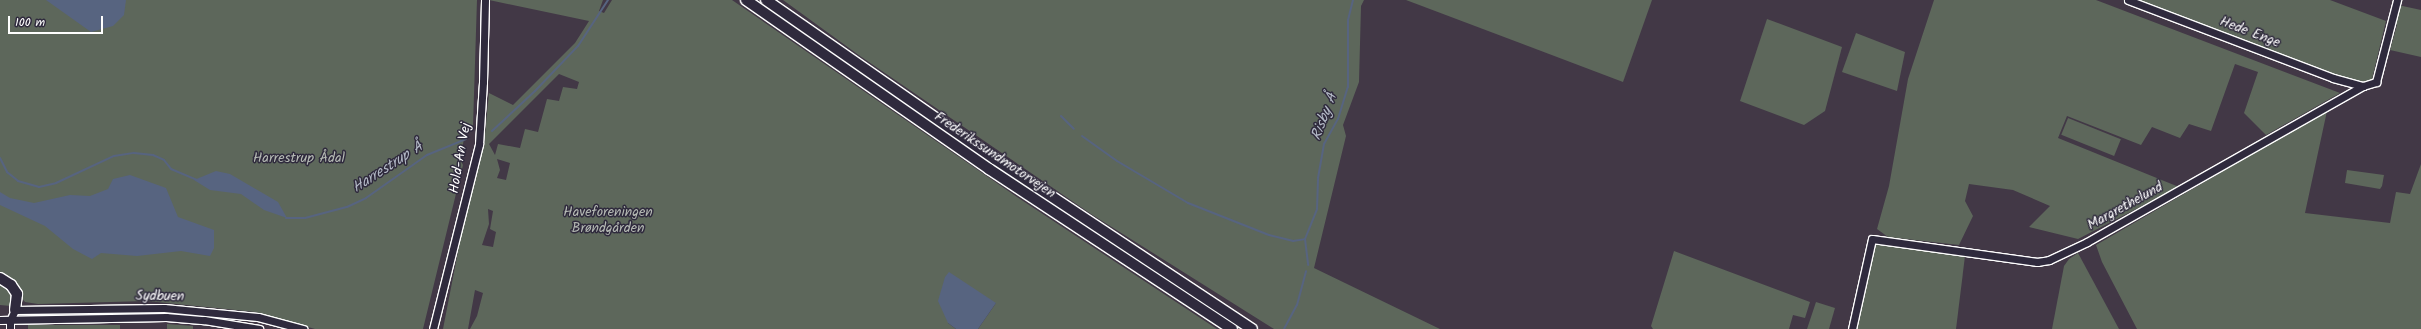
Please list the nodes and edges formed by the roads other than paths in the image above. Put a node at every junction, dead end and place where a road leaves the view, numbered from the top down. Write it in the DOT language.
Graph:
graph roads {
  1 [pos="483,0"];
  2 [pos="746,0"];
  3 [pos="766,0"];
  4 [pos="2128,0"];
  5 [pos="2397,0"];
  6 [pos="2363,86"];
  7 [pos="0,278"];
  8 [pos="13,315"];
  9 [pos="0,320"];
  10 [pos="10,329"];
  11 [pos="259,329"];
  12 [pos="303,329"];
  13 [pos="434,329"];
  14 [pos="1232,329"];
  15 [pos="1252,329"];
  16 [pos="1852,329"];
  1 -- 13 [label="street, Hold-An Vej"];
  2 -- 14 [label="highway, Frederikssundmotorvejen"];
  3 -- 15 [label="highway, Frederikssundmotorvejen"];
  4 -- 6 [label="street, Hede Enge"];
  5 -- 6 [label="street, Margrethelund"];
  6 -- 16 [label="street, Margrethelund"];
  7 -- 8 [label="highway"];
  8 -- 9 [label="street, Sydbuen"];
  8 -- 10 [label="street"];
  8 -- 11 [label="street, Sydbuen"];
  8 -- 12 [label="street, Sydbuen"];
}
